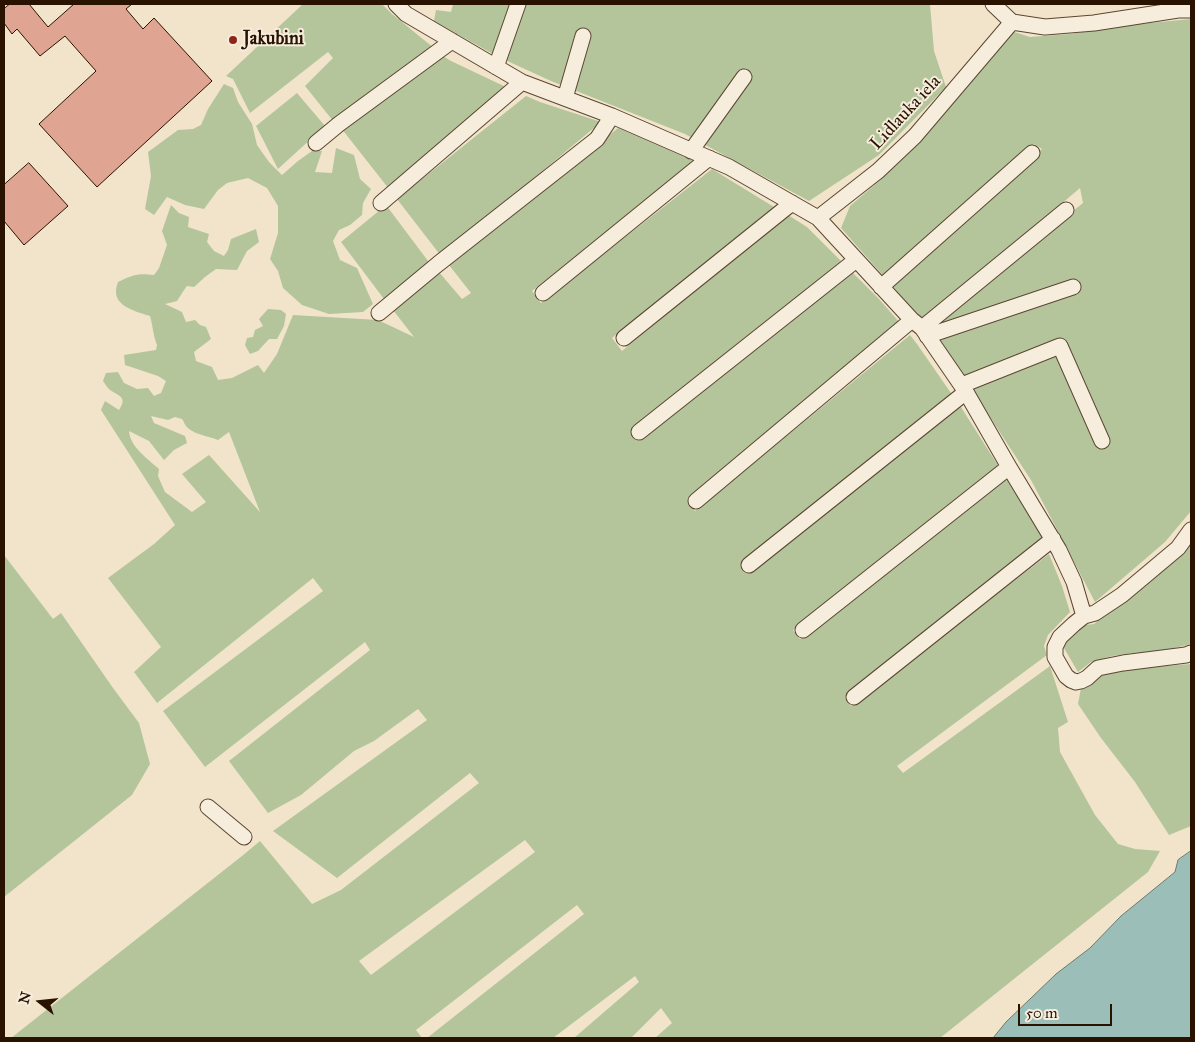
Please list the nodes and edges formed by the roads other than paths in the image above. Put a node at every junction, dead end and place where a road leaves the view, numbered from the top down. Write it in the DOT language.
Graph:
graph roads {
  1 [pos="396,4"];
  2 [pos="518,4"];
  3 [pos="993,4"];
  4 [pos="1191,10"];
  5 [pos="1012,22"];
  6 [pos="583,36"];
  7 [pos="452,41"];
  8 [pos="496,67"];
  9 [pos="744,77"];
  10 [pos="522,82"];
  11 [pos="565,98"];
  12 [pos="612,116"];
  13 [pos="316,143"];
  14 [pos="691,150"];
  15 [pos="1032,153"];
  16 [pos="708,158"];
  17 [pos="381,204"];
  18 [pos="792,204"];
  19 [pos="1066,210"];
  20 [pos="818,218"];
  21 [pos="856,260"];
  22 [pos="881,287"];
  23 [pos="1073,287"];
  24 [pos="544,293"];
  25 [pos="379,313"];
  26 [pos="921,328"];
  27 [pos="624,338"];
  28 [pos="964,389"];
  29 [pos="639,432"];
  30 [pos="1102,441"];
  31 [pos="1009,467"];
  32 [pos="696,501"];
  33 [pos="1191,530"];
  34 [pos="1053,539"];
  35 [pos="749,565"];
  36 [pos="1084,616"];
  37 [pos="803,630"];
  38 [pos="1191,653"];
  39 [pos="854,697"];
  40 [pos="208,807"];
  41 [pos="244,837"];
  1 -- 7 [label="street"];
  2 -- 8 [label="street"];
  3 -- 5 [label="street"];
  4 -- 5 [label="street"];
  5 -- 20 [label="street, Lidlauka iela"];
  6 -- 11 [label="street"];
  7 -- 8 [label="street"];
  7 -- 13 [label="street"];
  8 -- 10 [label="street"];
  9 -- 14 [label="street"];
  10 -- 11 [label="street"];
  10 -- 17 [label="street"];
  11 -- 12 [label="street"];
  12 -- 14 [label="street"];
  12 -- 25 [label="street"];
  14 -- 16 [label="street"];
  15 -- 22 [label="street"];
  16 -- 18 [label="street"];
  16 -- 24 [label="street"];
  18 -- 20 [label="street"];
  18 -- 27 [label="street"];
  19 -- 26 [label="street"];
  20 -- 21 [label="street"];
  21 -- 22 [label="street"];
  21 -- 29 [label="street"];
  22 -- 26 [label="street"];
  23 -- 26 [label="street"];
  26 -- 28 [label="street"];
  26 -- 32 [label="street"];
  28 -- 30 [label="street"];
  28 -- 31 [label="street"];
  28 -- 35 [label="street"];
  31 -- 34 [label="street"];
  31 -- 37 [label="street"];
  33 -- 36 [label="street"];
  34 -- 36 [label="street"];
  34 -- 39 [label="street"];
  36 -- 38 [label="street"];
  40 -- 41 [label="street"];
}
